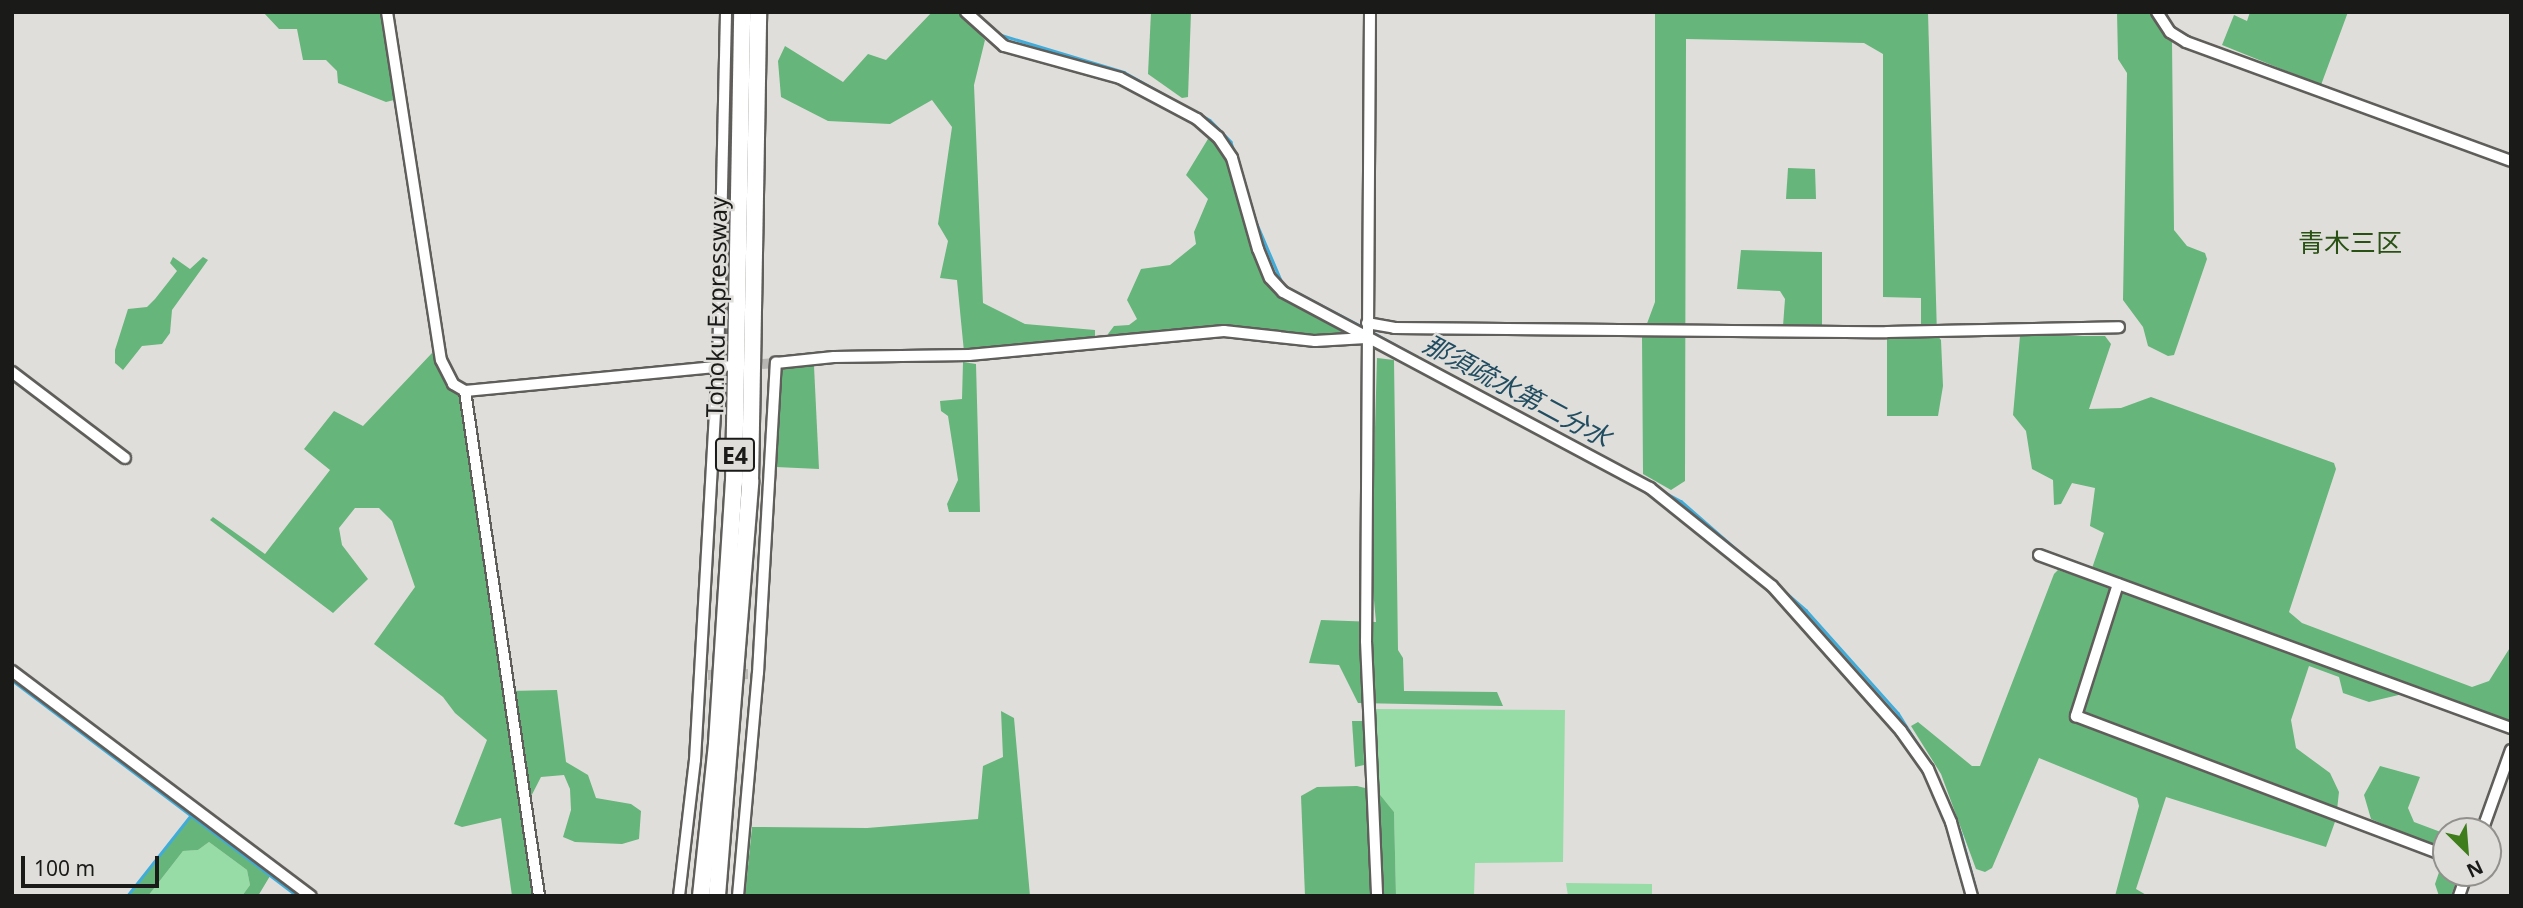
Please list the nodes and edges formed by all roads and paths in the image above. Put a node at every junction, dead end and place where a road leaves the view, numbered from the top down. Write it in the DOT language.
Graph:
graph roads {
  1 [pos="387,12"];
  2 [pos="726,12"];
  3 [pos="742,12"];
  4 [pos="758,12"];
  5 [pos="966,12"];
  6 [pos="1370,12"];
  7 [pos="2157,12"];
  8 [pos="2511,161"];
  9 [pos="1367,323"];
  10 [pos="2119,327"];
  11 [pos="1366,338"];
  12 [pos="722,366"];
  13 [pos="12,372"];
  14 [pos="465,391"];
  15 [pos="125,458"];
  16 [pos="2039,555"];
  17 [pos="2118,584"];
  18 [pos="12,671"];
  19 [pos="2511,728"];
  20 [pos="2511,750"];
  21 [pos="2487,817"];
  22 [pos="2432,851"];
  23 [pos="311,896"];
  24 [pos="539,896"];
  25 [pos="679,896"];
  26 [pos="701,896"];
  27 [pos="717,896"];
  28 [pos="738,896"];
  29 [pos="1377,896"];
  30 [pos="1972,896"];
  1 -- 14 [label="street"];
  2 -- 12 [label="street"];
  3 -- 26 [label="highway, Tohoku Expressway / E4"];
  4 -- 27 [label="highway, Tohoku Expressway / E4"];
  5 -- 11 [label="street"];
  6 -- 9 [label="street"];
  7 -- 8 [label="street"];
  9 -- 10 [label="street"];
  9 -- 11 [label="street"];
  11 -- 28 [label="street"];
  11 -- 29 [label="street"];
  11 -- 30 [label="street"];
  12 -- 14 [label="street"];
  12 -- 25 [label="street"];
  13 -- 15 [label="street"];
  14 -- 24 [label="street"];
  16 -- 17 [label="street"];
  17 -- 19 [label="street"];
  17 -- 22 [label="street"];
  18 -- 23 [label="street"];
  20 -- 21 [label="street"];
}
